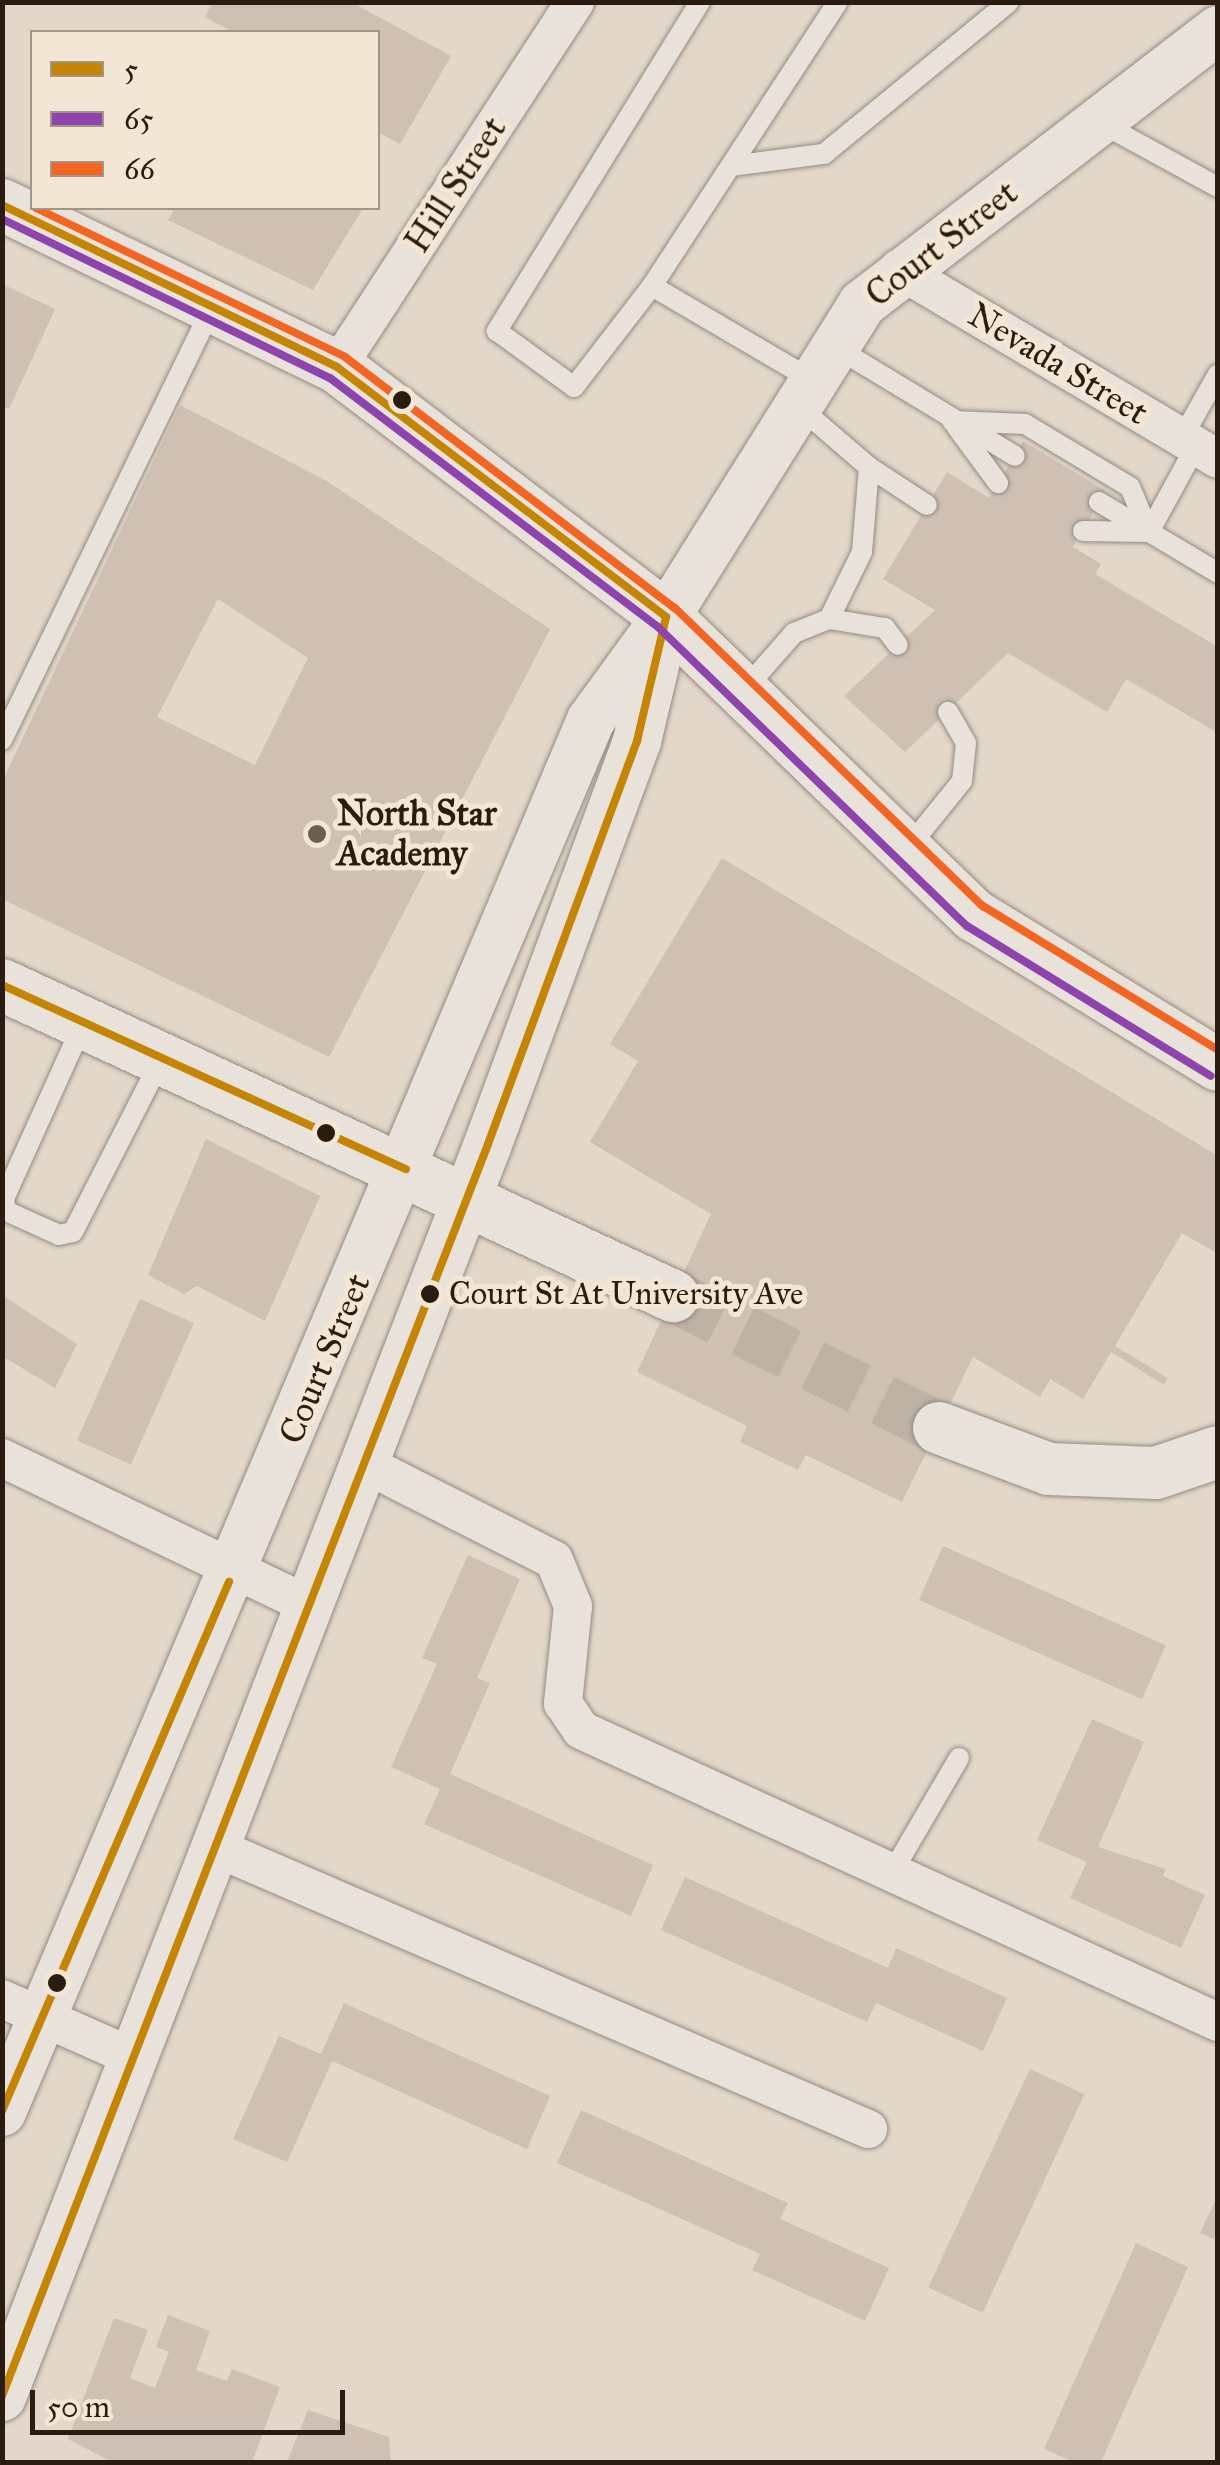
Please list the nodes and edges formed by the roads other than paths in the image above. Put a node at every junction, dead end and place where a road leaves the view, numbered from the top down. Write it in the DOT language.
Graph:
graph roads {
  1 [pos="575,2"];
  2 [pos="700,2"];
  3 [pos="838,2"];
  4 [pos="1009,2"];
  5 [pos="1218,30"];
  6 [pos="1098,122"];
  7 [pos="731,166"];
  8 [pos="1218,187"];
  9 [pos="2,205"];
  10 [pos="898,270"];
  11 [pos="652,286"];
  12 [pos="211,309"];
  13 [pos="337,367"];
  14 [pos="1218,374"];
  15 [pos="816,378"];
  16 [pos="952,421"];
  17 [pos="1198,448"];
  18 [pos="1015,456"];
  19 [pos="869,467"];
  20 [pos="998,483"];
  21 [pos="1099,502"];
  22 [pos="927,505"];
  23 [pos="1082,531"];
  24 [pos="1148,532"];
  25 [pos="1218,574"];
  26 [pos="666,617"];
  27 [pos="829,618"];
  28 [pos="898,645"];
  29 [pos="744,690"];
  30 [pos="948,712"];
  31 [pos="2,740"];
  32 [pos="907,850"];
  33 [pos="2,985"];
  34 [pos="85,1020"];
  35 [pos="163,1056"];
  36 [pos="1218,1065"];
  37 [pos="406,1169"];
  38 [pos="467,1199"];
  39 [pos="673,1296"];
  40 [pos="939,1428"];
  41 [pos="1218,1452"];
  42 [pos="2,1458"];
  43 [pos="362,1462"];
  44 [pos="233,1572"];
  45 [pos="307,1604"];
  46 [pos="959,1758"];
  47 [pos="219,1848"];
  48 [pos="893,1871"];
  49 [pos="2,1999"];
  50 [pos="46,2018"];
  51 [pos="1218,2022"];
  52 [pos="136,2059"];
  53 [pos="2,2112"];
  54 [pos="868,2129"];
  55 [pos="2,2397"];
  1 -- 13 [label="street, Hill Street"];
  2 -- 11 [label="lane"];
  3 -- 7 [label="lane"];
  4 -- 7 [label="lane"];
  5 -- 6 [label="street, Court Street"];
  6 -- 8 [label="lane"];
  6 -- 10 [label="street, Court Street"];
  7 -- 11 [label="lane"];
  9 -- 12 [label="main road"];
  10 -- 15 [label="street, Court Street"];
  10 -- 17 [label="street, Nevada Street"];
  11 -- 15 [label="lane"];
  12 -- 13 [label="main road"];
  12 -- 31 [label="lane"];
  13 -- 26 [label="main road"];
  14 -- 17 [label="lane"];
  15 -- 16 [label="lane"];
  15 -- 19 [label="lane"];
  15 -- 26 [label="street, Court Street"];
  16 -- 18 [label="lane"];
  16 -- 20 [label="lane"];
  16 -- 24 [label="lane"];
  17 -- 24 [label="lane"];
  19 -- 22 [label="lane"];
  19 -- 27 [label="lane"];
  21 -- 24 [label="lane"];
  23 -- 24 [label="lane"];
  24 -- 25 [label="lane"];
  26 -- 29 [label="main road"];
  26 -- 37 [label="street, Court Street"];
  26 -- 38 [label="street, Court Street"];
  27 -- 28 [label="lane"];
  27 -- 29 [label="lane"];
  29 -- 32 [label="main road"];
  30 -- 32 [label="lane"];
  32 -- 36 [label="main road"];
  33 -- 34 [label="main road"];
  34 -- 35 [label="main road"];
  34 -- 35 [label="lane"];
  35 -- 37 [label="main road"];
  37 -- 38 [label="main road"];
  37 -- 44 [label="street, Court Street"];
  38 -- 39 [label="main road"];
  38 -- 43 [label="street, Court Street"];
  40 -- 41 [label="main road"];
  42 -- 44 [label="street"];
  43 -- 45 [label="street, Court Street"];
  43 -- 48 [label="street"];
  44 -- 45 [label="street"];
  44 -- 50 [label="street, Court Street"];
  45 -- 47 [label="street, Court Street"];
  46 -- 48 [label="lane"];
  47 -- 52 [label="street, Court Street"];
  47 -- 54 [label="street"];
  48 -- 51 [label="street"];
  49 -- 50 [label="street"];
  50 -- 52 [label="street"];
  50 -- 53 [label="street, Court Street"];
  52 -- 55 [label="street, Court Street"];
}
